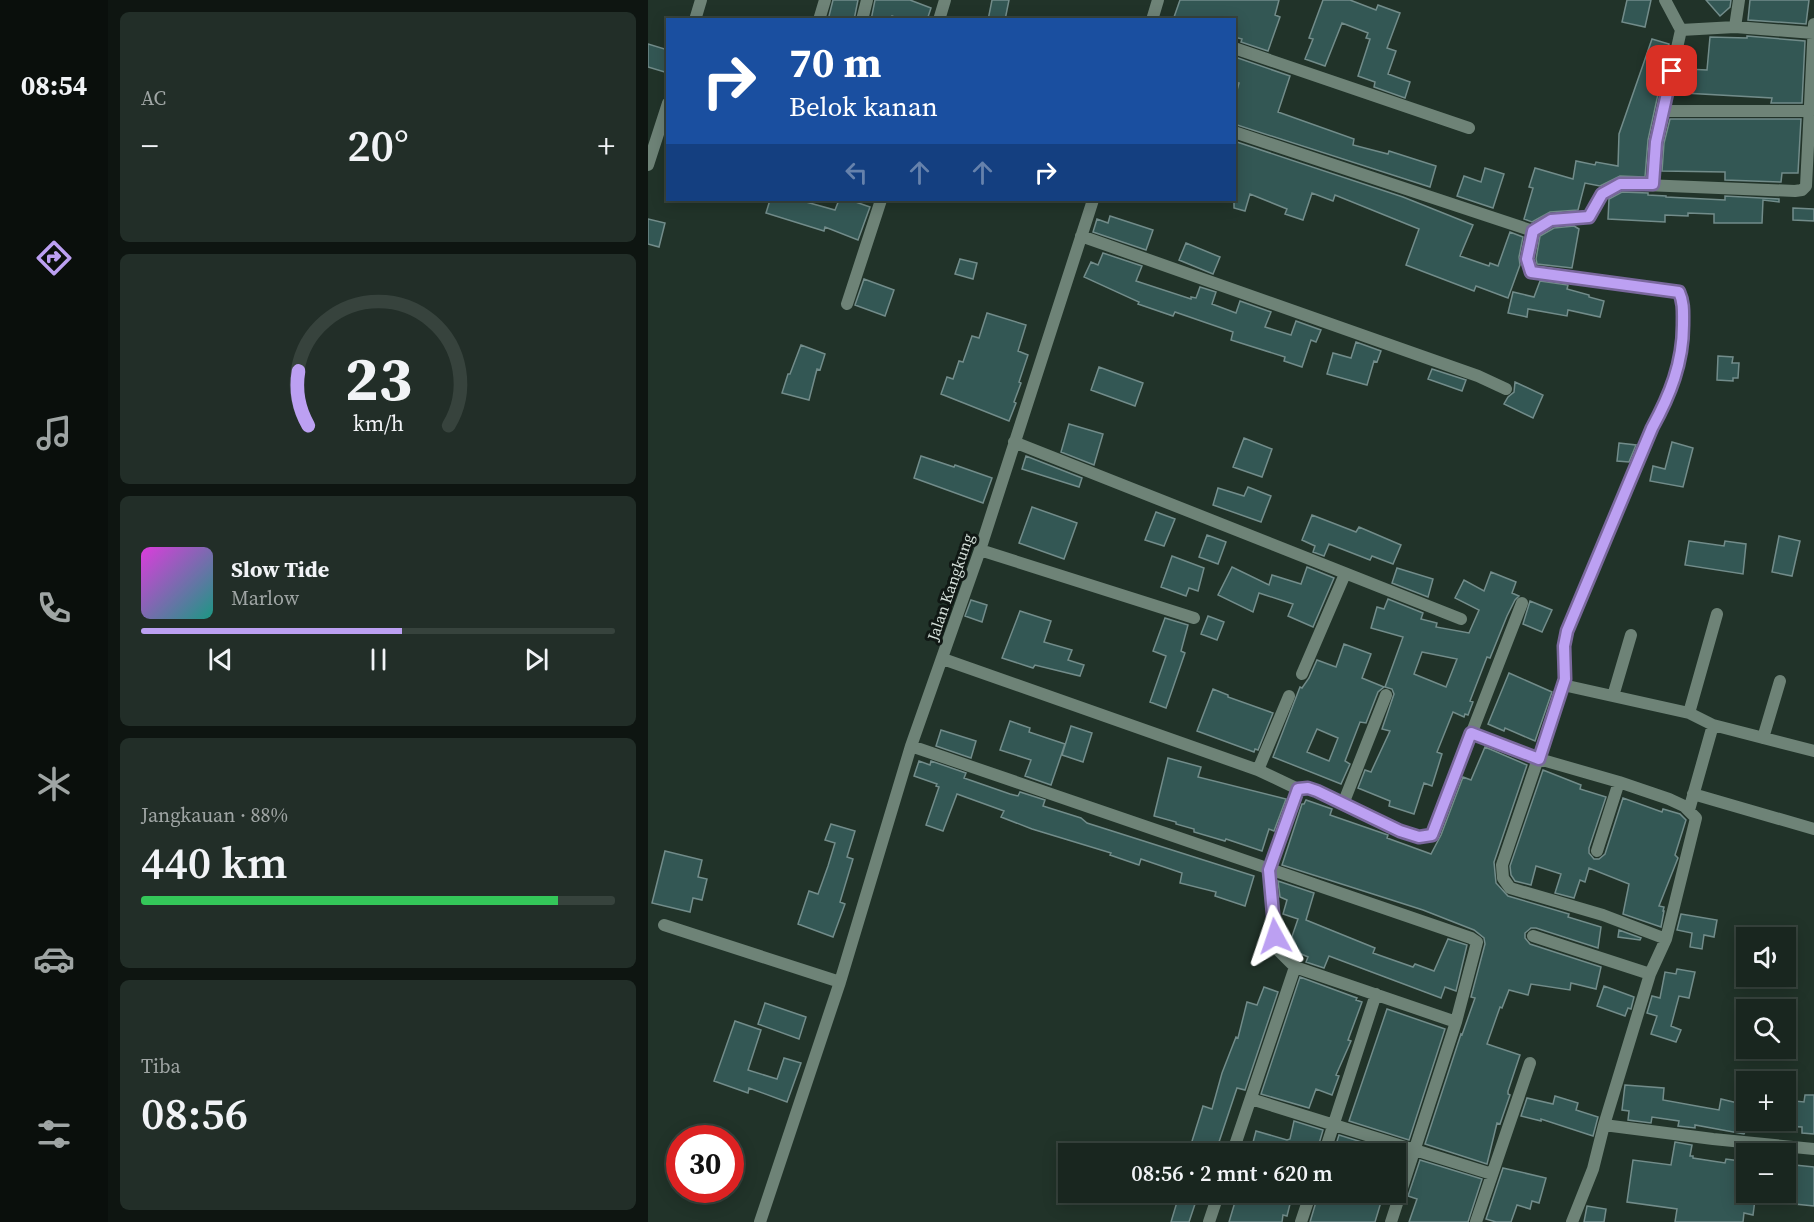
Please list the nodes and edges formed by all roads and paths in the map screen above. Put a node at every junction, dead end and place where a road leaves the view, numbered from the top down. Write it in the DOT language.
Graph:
graph roads {
  1 [pos="701,0"];
  2 [pos="825,0"];
  3 [pos="867,0"];
  4 [pos="945,0"];
  5 [pos="1158,0"];
  6 [pos="1665,0"];
  7 [pos="1739,0"];
  8 [pos="696,18"];
  9 [pos="820,18"];
  10 [pos="862,18"];
  11 [pos="940,18"];
  12 [pos="1156,18"];
  13 [pos="1735,27"];
  14 [pos="1813,28"];
  15 [pos="1681,30"];
  16 [pos="1236,49"];
  17 [pos="666,109"];
  18 [pos="1663,111"];
  19 [pos="1810,111"];
  20 [pos="1469,128"];
  21 [pos="1236,133"];
  22 [pos="1811,155"];
  23 [pos="648,165"];
  24 [pos="1653,184"];
  25 [pos="881,201"];
  26 [pos="1093,201"];
  27 [pos="1533,231"];
  28 [pos="1081,236"];
  29 [pos="847,304"];
  30 [pos="1506,389"];
  31 [pos="1014,442"];
  32 [pos="980,550"];
  33 [pos="1345,574"];
  34 [pos="1522,603"];
  35 [pos="1717,614"];
  36 [pos="1194,618"];
  37 [pos="1461,619"];
  38 [pos="1631,635"];
  39 [pos="943,658"];
  40 [pos="1302,674"];
  41 [pos="1780,681"];
  42 [pos="1563,685"];
  43 [pos="1386,695"];
  44 [pos="1289,696"];
  45 [pos="1613,696"];
  46 [pos="1689,713"];
  47 [pos="1713,725"];
  48 [pos="1471,733"];
  49 [pos="1763,738"];
  50 [pos="911,746"];
  51 [pos="1814,751"];
  52 [pos="1539,759"];
  53 [pos="1257,770"];
  54 [pos="1619,782"];
  55 [pos="1298,789"];
  56 [pos="1693,794"];
  57 [pos="1343,804"];
  58 [pos="1689,810"];
  59 [pos="1814,829"];
  60 [pos="1597,850"];
  61 [pos="1269,870"];
  62 [pos="664,925"];
  63 [pos="1533,936"];
  64 [pos="1666,939"];
  65 [pos="1295,967"];
  66 [pos="1650,974"];
  67 [pos="840,982"];
  68 [pos="1376,994"];
  69 [pos="1456,1022"];
  70 [pos="1530,1063"];
  71 [pos="1251,1099"];
  72 [pos="1334,1125"];
  73 [pos="1604,1125"];
  74 [pos="1236,1143"];
  75 [pos="1328,1143"];
  76 [pos="1814,1149"];
  77 [pos="1416,1150"];
  78 [pos="1492,1174"];
  79 [pos="1215,1203"];
  80 [pos="1307,1203"];
  81 [pos="760,1222"];
  82 [pos="1209,1222"];
  83 [pos="1301,1222"];
  84 [pos="1391,1222"];
  85 [pos="1476,1222"];
  86 [pos="1572,1222"];
  1 -- 8 [label="street"];
  2 -- 9 [label="street"];
  3 -- 10 [label="street"];
  4 -- 11 [label="street"];
  5 -- 12 [label="street"];
  6 -- 15 [label="street"];
  7 -- 13 [label="street"];
  13 -- 14 [label="street"];
  13 -- 15 [label="street"];
  14 -- 19 [label="street"];
  15 -- 18 [label="street"];
  16 -- 20 [label="street"];
  17 -- 23 [label="street"];
  18 -- 19 [label="street"];
  18 -- 24 [label="street"];
  19 -- 22 [label="street"];
  21 -- 27 [label="street"];
  22 -- 24 [label="street"];
  24 -- 27 [label="street"];
  25 -- 29 [label="street"];
  26 -- 28 [label="street, Jalan Kangkung"];
  27 -- 42 [label="street"];
  28 -- 30 [label="street"];
  28 -- 31 [label="street, Jalan Kangkung"];
  31 -- 32 [label="street, Jalan Kangkung"];
  31 -- 33 [label="street"];
  32 -- 36 [label="street"];
  32 -- 39 [label="street, Jalan Kangkung"];
  33 -- 37 [label="street"];
  33 -- 40 [label="street"];
  34 -- 48 [label="street"];
  35 -- 46 [label="street"];
  38 -- 45 [label="street"];
  39 -- 50 [label="street"];
  39 -- 53 [label="street, Jalan Kangkung"];
  41 -- 49 [label="street"];
  42 -- 45 [label="street"];
  42 -- 52 [label="street"];
  43 -- 57 [label="street"];
  44 -- 53 [label="street"];
  45 -- 46 [label="street"];
  46 -- 47 [label="street"];
  47 -- 49 [label="street"];
  47 -- 56 [label="street"];
  48 -- 52 [label="street"];
  48 -- 57 [label="street, Jalan Kangkung"];
  49 -- 51 [label="street"];
  50 -- 61 [label="street"];
  50 -- 67 [label="street"];
  52 -- 54 [label="street"];
  52 -- 64 [label="street"];
  53 -- 55 [label="street, Jalan Kangkung"];
  54 -- 58 [label="street"];
  54 -- 60 [label="street"];
  55 -- 57 [label="street, Jalan Kangkung"];
  55 -- 61 [label="street"];
  56 -- 58 [label="street"];
  56 -- 59 [label="street"];
  58 -- 64 [label="street"];
  61 -- 65 [label="street"];
  61 -- 69 [label="street"];
  62 -- 67 [label="street"];
  63 -- 66 [label="street"];
  64 -- 66 [label="street"];
  65 -- 68 [label="street"];
  65 -- 71 [label="street"];
  66 -- 73 [label="street"];
  67 -- 81 [label="street"];
  68 -- 69 [label="street"];
  68 -- 72 [label="street"];
  69 -- 77 [label="street"];
  70 -- 78 [label="street"];
  71 -- 72 [label="street"];
  71 -- 74 [label="street"];
  72 -- 75 [label="street"];
  72 -- 77 [label="street"];
  73 -- 76 [label="street"];
  73 -- 86 [label="street"];
  77 -- 78 [label="street"];
  77 -- 84 [label="street"];
  78 -- 85 [label="street"];
  79 -- 82 [label="street"];
  80 -- 83 [label="street"];
}
